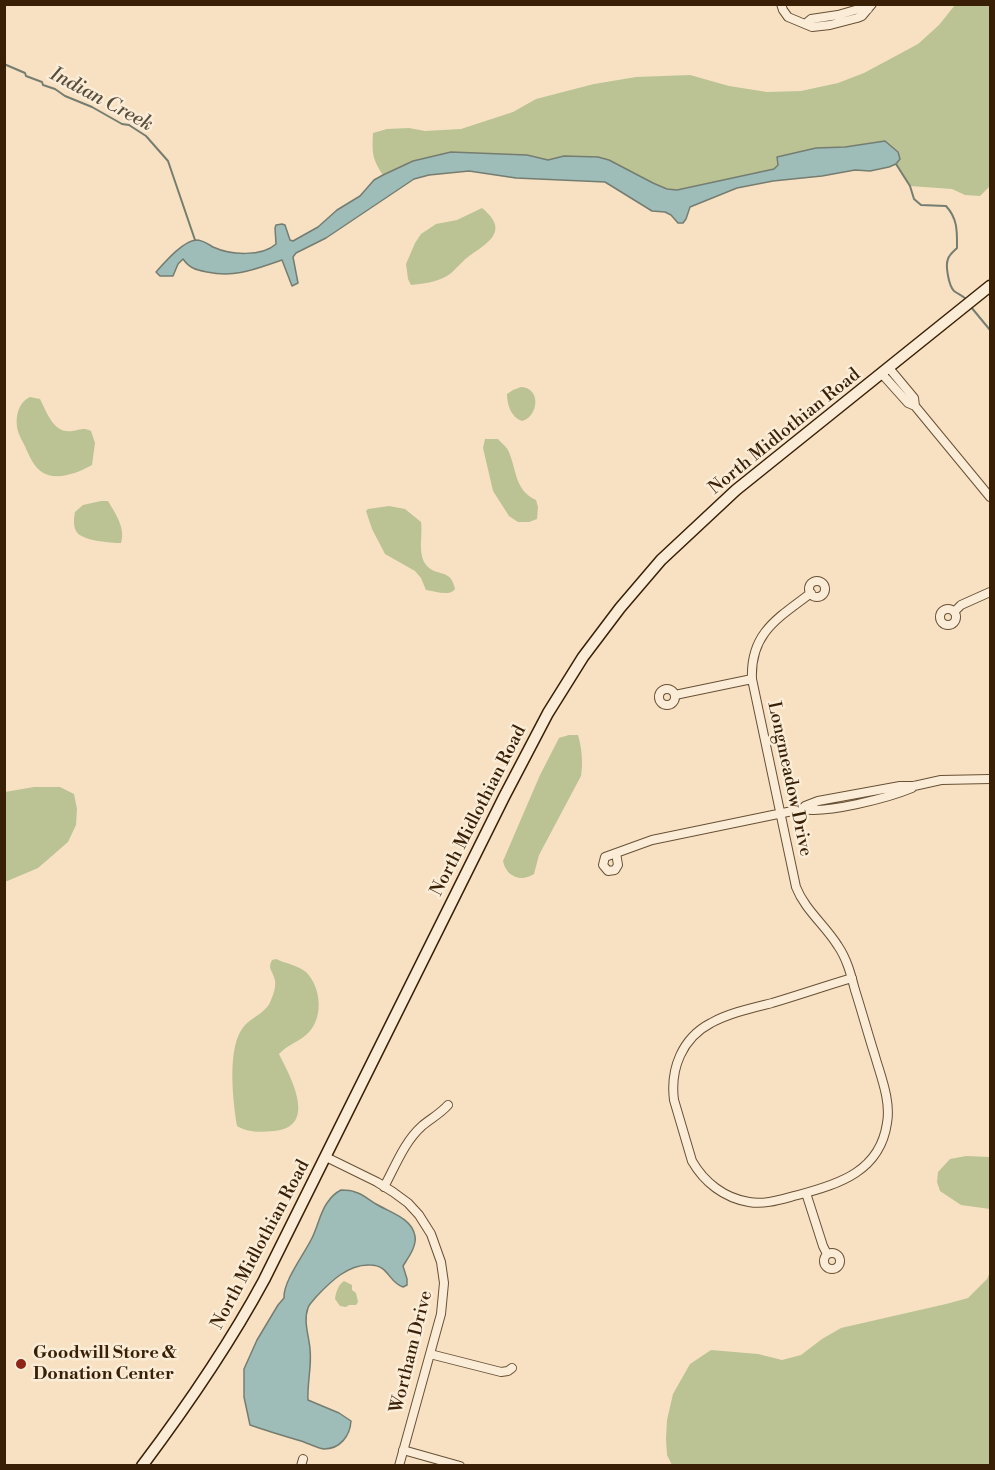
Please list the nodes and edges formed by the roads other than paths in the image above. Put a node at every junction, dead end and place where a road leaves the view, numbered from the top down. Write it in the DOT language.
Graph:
graph roads {
  1 [pos="781,4"];
  2 [pos="870,7"];
  3 [pos="990,286"];
  4 [pos="886,371"];
  5 [pos="990,497"];
  6 [pos="990,592"];
  7 [pos="811,593"];
  8 [pos="954,612"];
  9 [pos="752,679"];
  10 [pos="675,695"];
  11 [pos="990,779"];
  12 [pos="780,813"];
  13 [pos="616,853"];
  14 [pos="852,978"];
  15 [pos="447,1105"];
  16 [pos="326,1158"];
  17 [pos="384,1187"];
  18 [pos="806,1193"];
  19 [pos="827,1254"];
  20 [pos="430,1354"];
  21 [pos="512,1368"];
  22 [pos="403,1450"];
  23 [pos="142,1466"];
  24 [pos="399,1466"];
  25 [pos="460,1466"];
  1 -- 2 [label="street"];
  3 -- 4 [label="main road, North Midlothian Road"];
  4 -- 5 [label="street"];
  4 -- 16 [label="main road, North Midlothian Road"];
  6 -- 8 [label="street"];
  7 -- 9 [label="street, Longmeadow Drive"];
  9 -- 10 [label="street"];
  9 -- 12 [label="street, Longmeadow Drive"];
  11 -- 12 [label="street"];
  12 -- 13 [label="street"];
  12 -- 14 [label="street, Longmeadow Drive"];
  14 -- 18 [label="street, Longmeadow Drive"];
  14 -- 18 [label="street, Longmeadow Drive"];
  15 -- 17 [label="street"];
  16 -- 17 [label="street, Wortham Drive"];
  16 -- 23 [label="main road, North Midlothian Road"];
  17 -- 20 [label="street, Wortham Drive"];
  18 -- 19 [label="street"];
  20 -- 21 [label="street"];
  20 -- 22 [label="street, Wortham Drive"];
  22 -- 24 [label="street, Wortham Drive"];
  22 -- 25 [label="street"];
}
